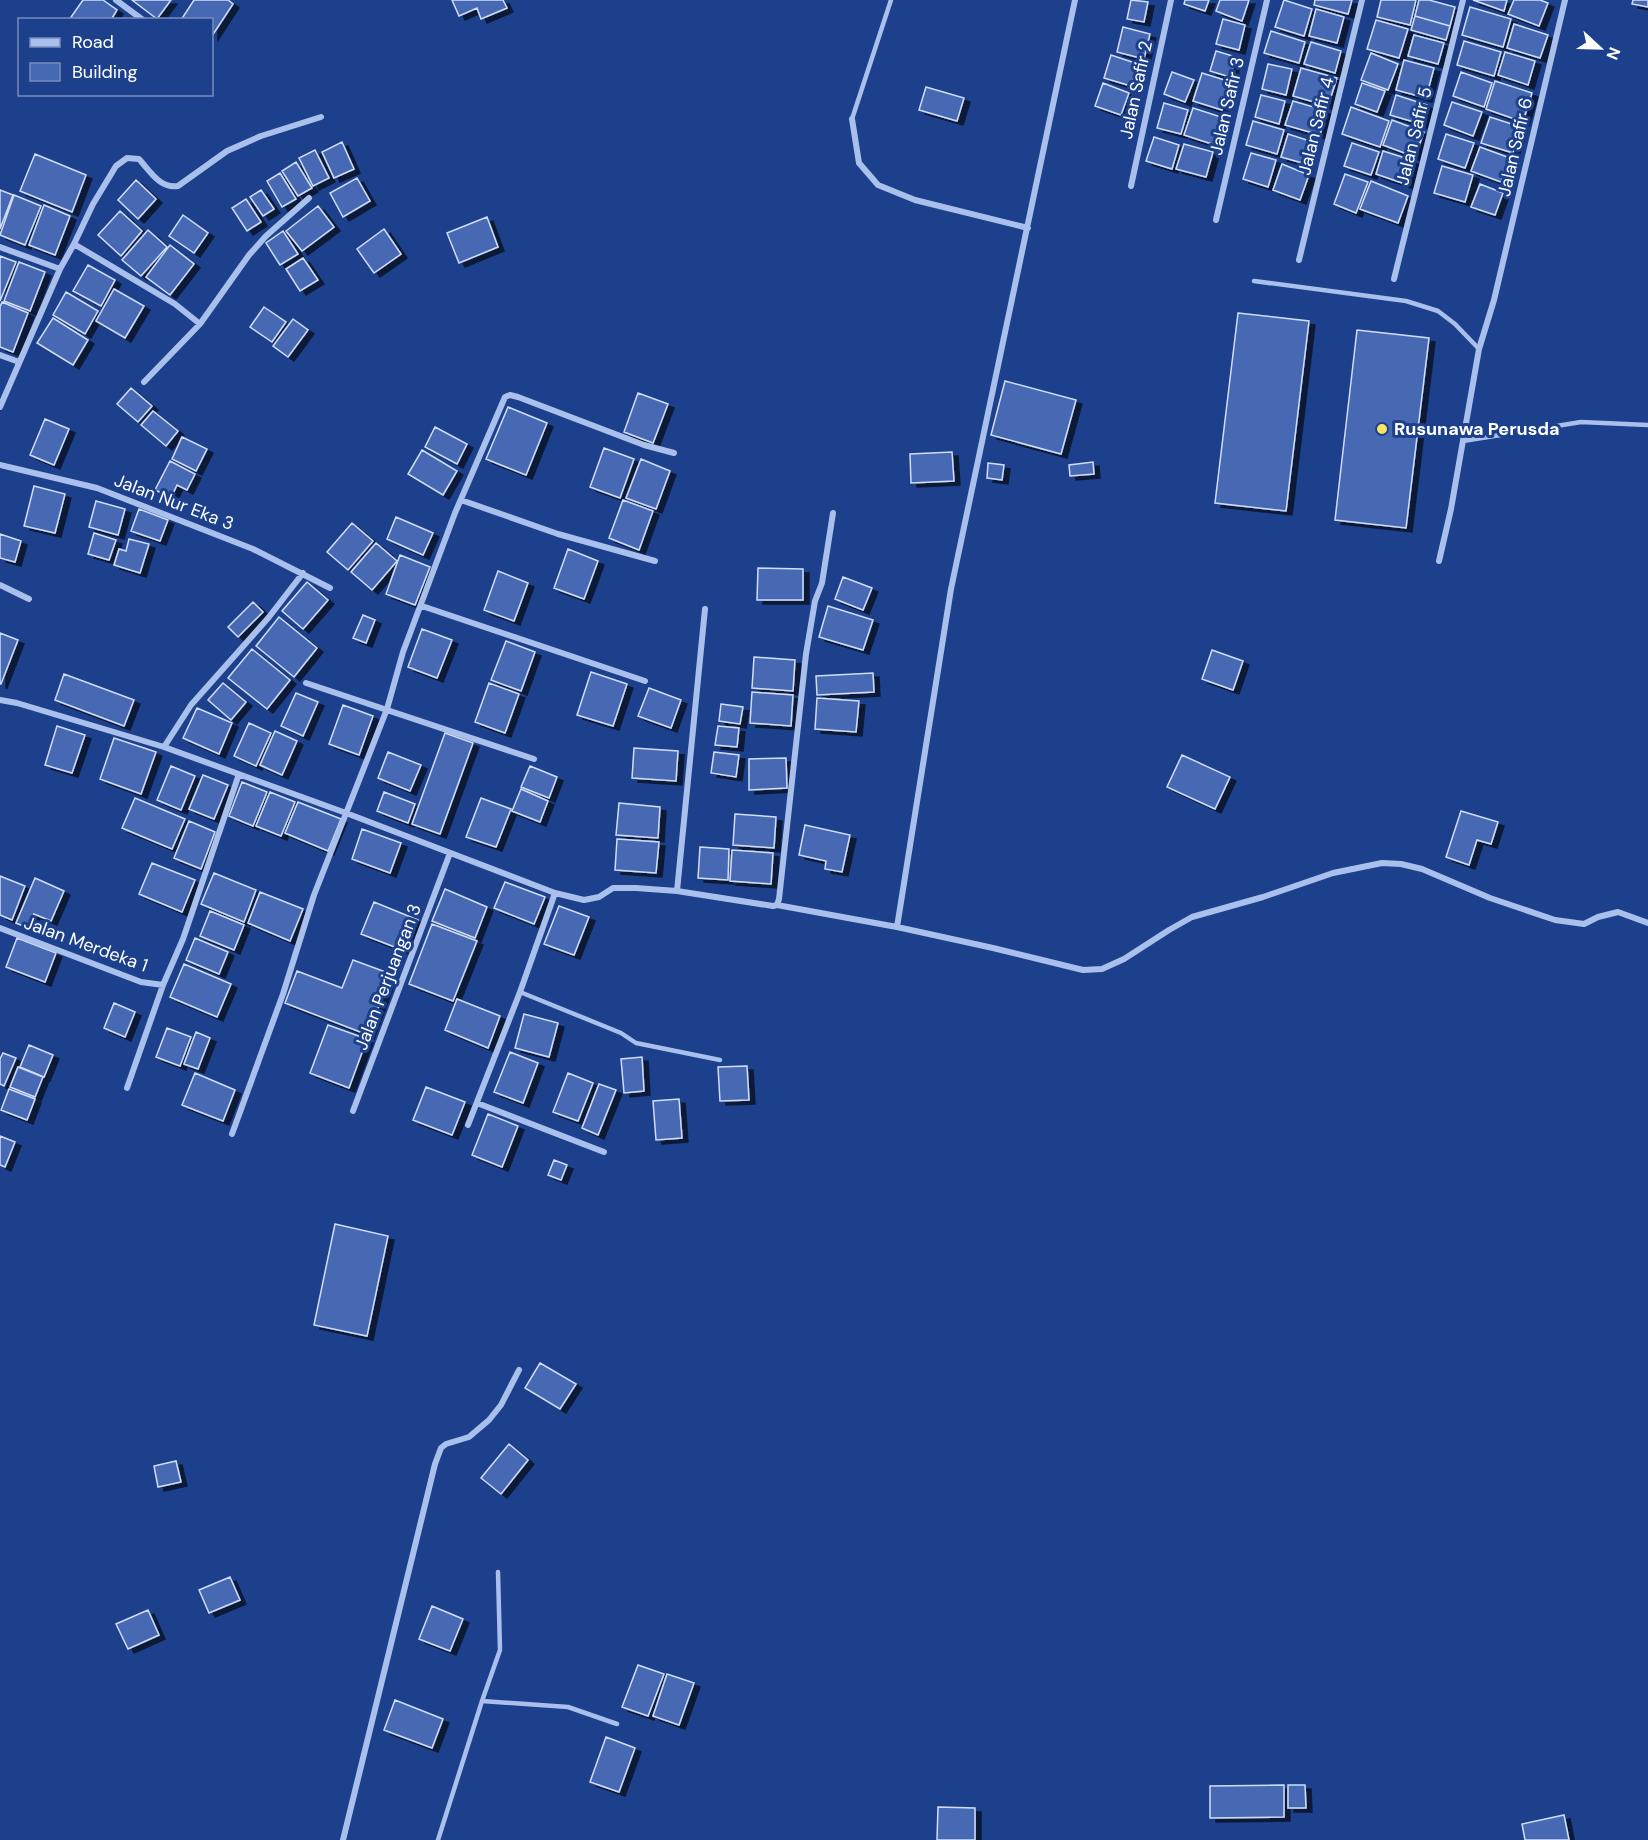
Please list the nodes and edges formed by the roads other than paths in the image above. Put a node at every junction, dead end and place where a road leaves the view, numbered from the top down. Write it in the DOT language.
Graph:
graph roads {
  1 [pos="116,0"];
  2 [pos="891,0"];
  3 [pos="1075,0"];
  4 [pos="1171,0"];
  5 [pos="1267,0"];
  6 [pos="1362,0"];
  7 [pos="1463,0"];
  8 [pos="1565,0"];
  9 [pos="140,18"];
  10 [pos="321,117"];
  11 [pos="852,119"];
  12 [pos="1131,186"];
  13 [pos="309,198"];
  14 [pos="1216,220"];
  15 [pos="1028,228"];
  16 [pos="74,244"];
  17 [pos="0,247"];
  18 [pos="1299,260"];
  19 [pos="60,269"];
  20 [pos="1394,279"];
  21 [pos="1254,281"];
  22 [pos="200,324"];
  23 [pos="1479,349"];
  24 [pos="0,355"];
  25 [pos="19,362"];
  26 [pos="144,382"];
  27 [pos="0,407"];
  28 [pos="1648,424"];
  29 [pos="1463,441"];
  30 [pos="674,453"];
  31 [pos="0,465"];
  32 [pos="461,500"];
  33 [pos="833,513"];
  34 [pos="655,561"];
  35 [pos="1439,561"];
  36 [pos="303,573"];
  37 [pos="0,585"];
  38 [pos="330,588"];
  39 [pos="29,599"];
  40 [pos="422,606"];
  41 [pos="705,609"];
  42 [pos="645,681"];
  43 [pos="306,684"];
  44 [pos="0,700"];
  45 [pos="387,709"];
  46 [pos="164,747"];
  47 [pos="534,759"];
  48 [pos="239,774"];
  49 [pos="346,813"];
  50 [pos="450,853"];
  51 [pos="677,891"];
  52 [pos="555,894"];
  53 [pos="777,905"];
  54 [pos="1648,922"];
  55 [pos="897,927"];
  56 [pos="0,928"];
  57 [pos="163,985"];
  58 [pos="520,992"];
  59 [pos="720,1060"];
  60 [pos="127,1088"];
  61 [pos="477,1103"];
  62 [pos="353,1110"];
  63 [pos="468,1125"];
  64 [pos="232,1134"];
  65 [pos="604,1152"];
  66 [pos="519,1370"];
  67 [pos="498,1572"];
  68 [pos="482,1701"];
  69 [pos="616,1724"];
  70 [pos="343,1840"];
  71 [pos="438,1840"];
  1 -- 9 [label="street"];
  2 -- 11 [label="lane"];
  3 -- 15 [label="street"];
  4 -- 12 [label="street, Jalan Safir 2"];
  5 -- 14 [label="street, Jalan Safir 3"];
  6 -- 18 [label="street, Jalan Safir 4"];
  7 -- 20 [label="street, Jalan Safir 5"];
  8 -- 23 [label="street, Jalan Safir 6"];
  10 -- 16 [label="street"];
  11 -- 15 [label="street"];
  13 -- 22 [label="street"];
  15 -- 55 [label="street"];
  16 -- 19 [label="street"];
  16 -- 22 [label="street"];
  17 -- 19 [label="street"];
  19 -- 25 [label="street"];
  21 -- 23 [label="lane"];
  22 -- 26 [label="street"];
  23 -- 29 [label="street, Jalan Safir 6"];
  24 -- 25 [label="street"];
  25 -- 27 [label="street"];
  28 -- 29 [label="lane"];
  29 -- 35 [label="street, Jalan Safir 6"];
  30 -- 32 [label="street"];
  31 -- 36 [label="street, Jalan Nur Eka 3"];
  32 -- 34 [label="street"];
  32 -- 40 [label="street"];
  33 -- 53 [label="street"];
  36 -- 38 [label="street, Jalan Nur Eka 3"];
  36 -- 46 [label="street"];
  37 -- 39 [label="street"];
  40 -- 42 [label="street"];
  40 -- 45 [label="street"];
  41 -- 51 [label="street"];
  43 -- 45 [label="street"];
  44 -- 46 [label="street"];
  45 -- 47 [label="street"];
  45 -- 49 [label="street"];
  46 -- 48 [label="street"];
  48 -- 49 [label="street"];
  48 -- 57 [label="street"];
  49 -- 50 [label="street"];
  49 -- 64 [label="street"];
  50 -- 52 [label="street"];
  50 -- 62 [label="street, Jalan Perjuangan 3"];
  51 -- 52 [label="street"];
  51 -- 53 [label="street"];
  52 -- 58 [label="street"];
  53 -- 55 [label="street"];
  54 -- 55 [label="street"];
  56 -- 57 [label="street, Jalan Merdeka 1"];
  57 -- 60 [label="street"];
  58 -- 59 [label="lane"];
  58 -- 61 [label="street"];
  61 -- 63 [label="street"];
  61 -- 65 [label="street"];
  66 -- 70 [label="street"];
  67 -- 68 [label="lane"];
  68 -- 69 [label="lane"];
  68 -- 71 [label="lane"];
}
